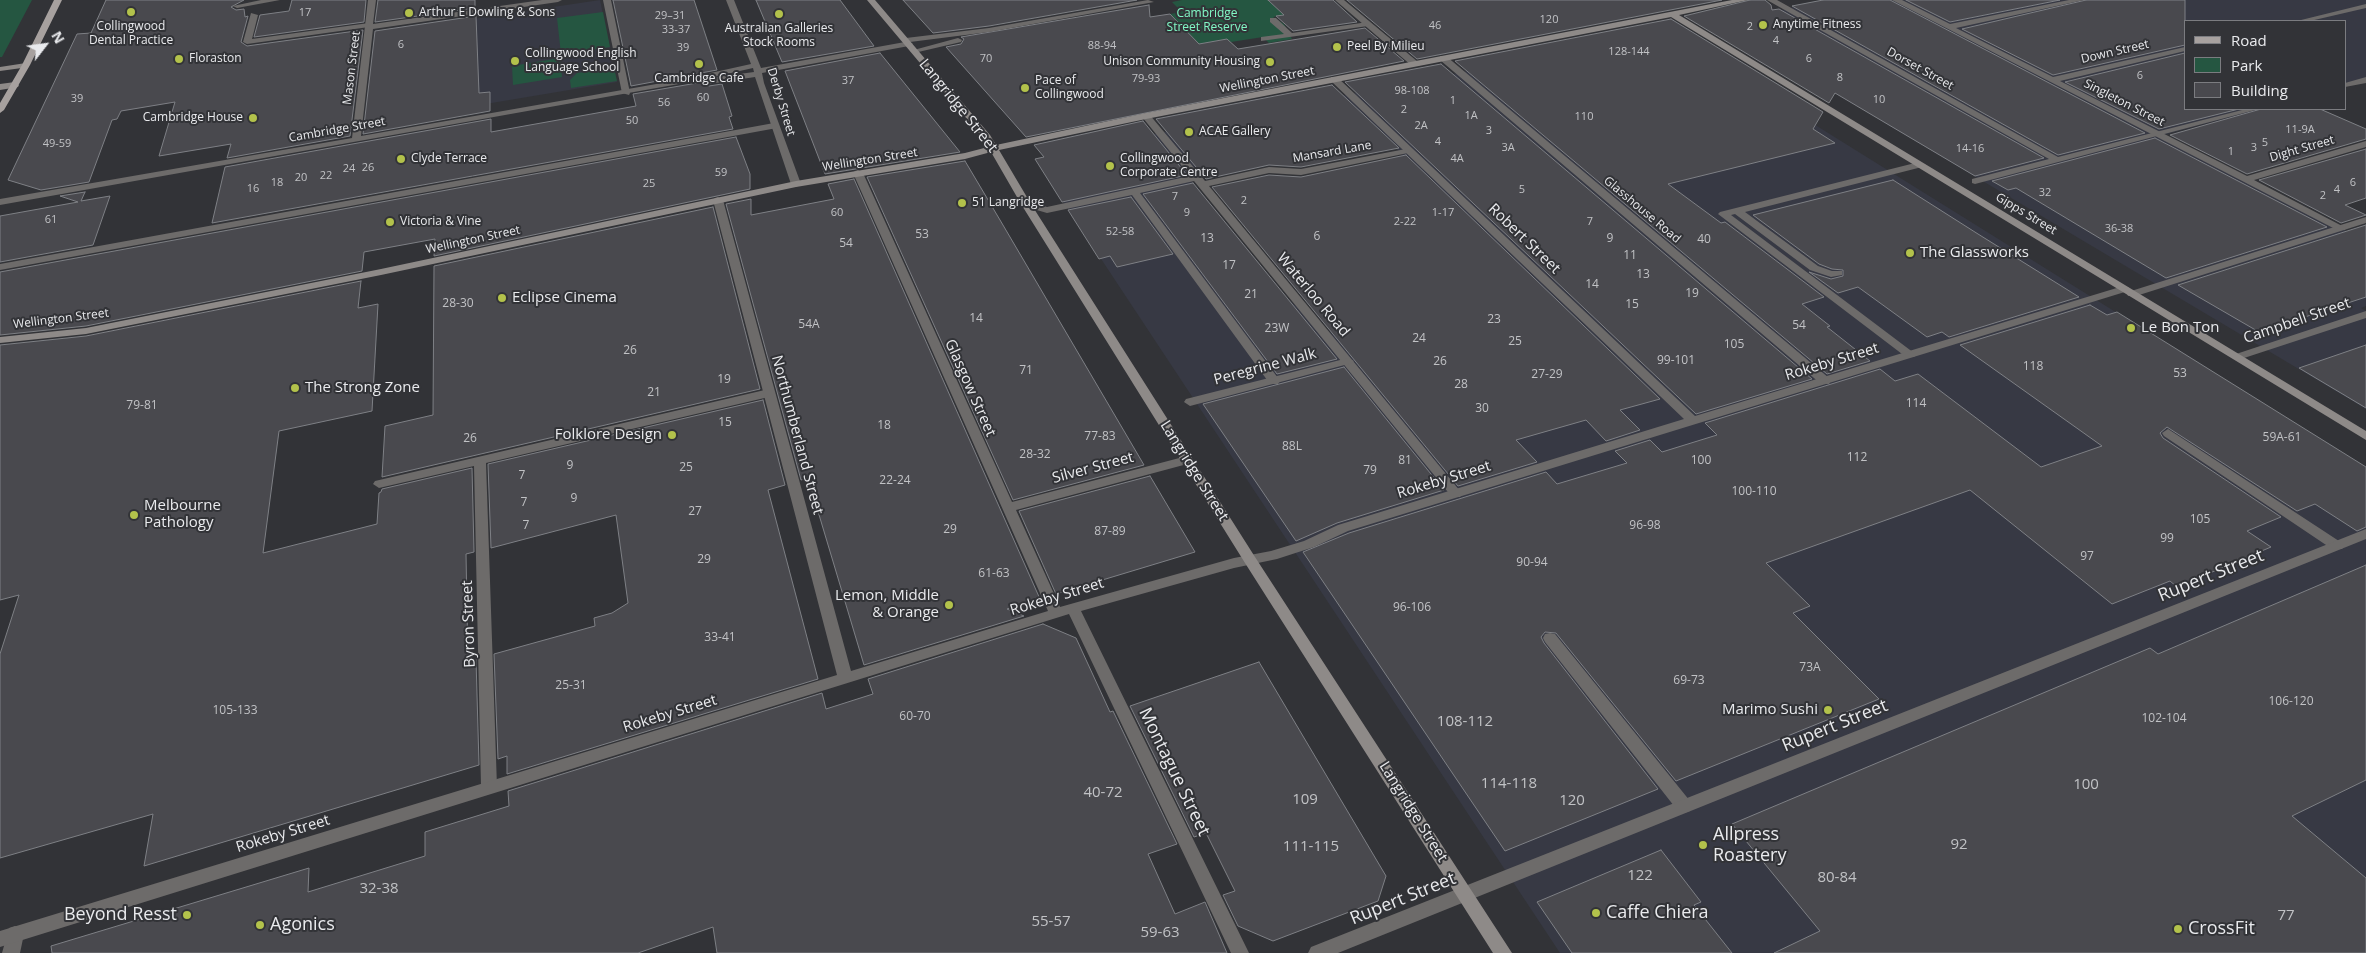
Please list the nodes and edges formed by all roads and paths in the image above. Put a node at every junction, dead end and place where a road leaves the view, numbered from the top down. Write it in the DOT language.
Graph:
graph roads {
  1 [pos="58,0"];
  2 [pos="276,0"];
  3 [pos="372,0"];
  4 [pos="558,0"];
  5 [pos="607,0"];
  6 [pos="730,0"];
  7 [pos="872,0"];
  8 [pos="1339,0"];
  9 [pos="1744,0"];
  10 [pos="1771,0"];
  11 [pos="1896,0"];
  12 [pos="2080,0"];
  13 [pos="1152,1"];
  14 [pos="238,3"];
  15 [pos="2366,6"];
  16 [pos="1672,14"];
  17 [pos="234,16"];
  18 [pos="254,16"];
  19 [pos="1273,20"];
  20 [pos="2305,20"];
  21 [pos="1368,24"];
  22 [pos="369,26"];
  23 [pos="1949,27"];
  24 [pos="989,30"];
  25 [pos="1289,34"];
  26 [pos="1264,38"];
  27 [pos="909,45"];
  28 [pos="2184,48"];
  29 [pos="1443,58"];
  30 [pos="1415,64"];
  31 [pos="26,65"];
  32 [pos="0,68"];
  33 [pos="758,70"];
  34 [pos="1334,80"];
  35 [pos="2052,80"];
  36 [pos="2366,80"];
  37 [pos="15,85"];
  38 [pos="2346,86"];
  39 [pos="0,87"];
  40 [pos="626,93"];
  41 [pos="0,110"];
  42 [pos="2251,110"];
  43 [pos="1146,116"];
  44 [pos="774,126"];
  45 [pos="2158,134"];
  46 [pos="356,139"];
  47 [pos="2366,144"];
  48 [pos="994,149"];
  49 [pos="1408,150"];
  50 [pos="2057,160"];
  51 [pos="1919,165"];
  52 [pos="858,173"];
  53 [pos="2246,179"];
  54 [pos="1198,181"];
  55 [pos="1975,181"];
  56 [pos="796,184"];
  57 [pos="1134,191"];
  58 [pos="718,200"];
  59 [pos="0,202"];
  60 [pos="1026,204"];
  61 [pos="1737,211"];
  62 [pos="2366,220"];
  63 [pos="2341,228"];
  64 [pos="0,267"];
  65 [pos="1838,273"];
  66 [pos="2128,292"];
  67 [pos="2366,314"];
  68 [pos="0,340"];
  69 [pos="1910,355"];
  70 [pos="2238,357"];
  71 [pos="1348,361"];
  72 [pos="1274,381"];
  73 [pos="1825,381"];
  74 [pos="768,393"];
  75 [pos="1190,402"];
  76 [pos="1693,421"];
  77 [pos="2168,433"];
  78 [pos="2366,436"];
  79 [pos="480,460"];
  80 [pos="1187,460"];
  81 [pos="379,484"];
  82 [pos="1456,494"];
  83 [pos="1008,508"];
  84 [pos="2366,534"];
  85 [pos="2337,546"];
  86 [pos="1250,560"];
  87 [pos="1073,608"];
  88 [pos="1056,614"];
  89 [pos="1550,638"];
  90 [pos="845,677"];
  91 [pos="490,787"];
  92 [pos="1684,806"];
  93 [pos="1465,894"];
  94 [pos="8,937"];
  95 [pos="11,953"];
  96 [pos="1240,953"];
  97 [pos="1317,953"];
  98 [pos="1503,953"];
  1 -- 31 [label="main road"];
  2 -- 14 [label="street"];
  3 -- 22 [label="street, Mason Street"];
  4 -- 22 [label="street"];
  5 -- 40 [label="street"];
  6 -- 33 [label="street, Derby Street"];
  7 -- 27 [label="street, Langridge Street"];
  8 -- 21 [label="street"];
  9 -- 16 [label="street, Wellington Street"];
  10 -- 50 [label="street, Dorset Street"];
  11 -- 23 [label="street, Singleton Street"];
  12 -- 23 [label="street"];
  13 -- 24 [label="street, Cambridge Street"];
  14 -- 17 [label="street"];
  15 -- 20 [label="street"];
  16 -- 29 [label="street, Wellington Street"];
  16 -- 51 [label="street, Gipps Street"];
  18 -- 22 [label="street"];
  19 -- 25 [label="street"];
  21 -- 25 [label="street"];
  21 -- 30 [label="street"];
  22 -- 46 [label="street, Mason Street"];
  23 -- 35 [label="street, Singleton Street"];
  24 -- 27 [label="street, Cambridge Street"];
  24 -- 27 [label="street, Cambridge Street"];
  25 -- 26 [label="street"];
  27 -- 33 [label="street, Cambridge Street"];
  27 -- 48 [label="street, Langridge Street"];
  28 -- 35 [label="street, Down Street"];
  29 -- 30 [label="street, Wellington Street"];
  29 -- 73 [label="street, Glasshouse Road"];
  30 -- 34 [label="street, Wellington Street"];
  31 -- 32 [label="street"];
  31 -- 37 [label="main road"];
  33 -- 40 [label="street, Cambridge Street"];
  33 -- 44 [label="street, Derby Street"];
  34 -- 43 [label="street, Wellington Street"];
  34 -- 49 [label="street, Robert Street"];
  35 -- 45 [label="street, Singleton Street"];
  36 -- 38 [label="street"];
  37 -- 39 [label="street"];
  37 -- 41 [label="main road"];
  40 -- 46 [label="street, Cambridge Street"];
  42 -- 45 [label="street"];
  43 -- 48 [label="street, Wellington Street"];
  43 -- 54 [label="street, Waterloo Road"];
  44 -- 56 [label="street, Derby Street"];
  44 -- 64 [label="street"];
  45 -- 50 [label="street"];
  45 -- 53 [label="street, Singleton Street"];
  46 -- 59 [label="street, Cambridge Street"];
  47 -- 53 [label="street, Dight Street"];
  48 -- 52 [label="street, Wellington Street"];
  48 -- 60 [label="street, Langridge Street"];
  49 -- 54 [label="street, Mansard Lane"];
  49 -- 76 [label="street, Robert Street"];
  50 -- 55 [label="street"];
  51 -- 61 [label="street"];
  51 -- 66 [label="street, Gipps Street"];
  52 -- 56 [label="street, Wellington Street"];
  52 -- 83 [label="street, Glasgow Street"];
  53 -- 63 [label="street, Singleton Street"];
  54 -- 57 [label="street, Mansard Lane"];
  54 -- 71 [label="street, Waterloo Road"];
  56 -- 58 [label="street, Wellington Street"];
  57 -- 60 [label="street, Mansard Lane"];
  57 -- 72 [label="street"];
  58 -- 68 [label="street, Wellington Street"];
  58 -- 74 [label="street, Northumberland Street"];
  60 -- 80 [label="street, Langridge Street"];
  61 -- 65 [label="street"];
  61 -- 69 [label="street"];
  62 -- 63 [label="street, Rokeby Street"];
  63 -- 66 [label="street, Rokeby Street"];
  66 -- 69 [label="street, Rokeby Street"];
  66 -- 70 [label="street, Gipps Street"];
  67 -- 70 [label="street, Campbell Street"];
  69 -- 73 [label="street, Rokeby Street"];
  70 -- 78 [label="street, Gipps Street"];
  71 -- 72 [label="street, Peregrine Walk"];
  71 -- 82 [label="street, Waterloo Road"];
  72 -- 75 [label="street, Peregrine Walk"];
  73 -- 76 [label="street, Rokeby Street"];
  74 -- 79 [label="street"];
  74 -- 90 [label="street, Northumberland Street"];
  76 -- 82 [label="street, Rokeby Street"];
  77 -- 85 [label="street"];
  79 -- 81 [label="street"];
  79 -- 91 [label="street, Byron Street"];
  80 -- 83 [label="street, Silver Street"];
  80 -- 86 [label="street, Langridge Street"];
  82 -- 86 [label="street, Rokeby Street"];
  83 -- 88 [label="street, Glasgow Street"];
  84 -- 85 [label="street, Rupert Street"];
  85 -- 92 [label="street, Rupert Street"];
  86 -- 87 [label="street, Rokeby Street"];
  86 -- 93 [label="street, Langridge Street"];
  87 -- 88 [label="street, Rokeby Street"];
  87 -- 96 [label="street, Montague Street"];
  88 -- 90 [label="street, Rokeby Street"];
  89 -- 92 [label="street"];
  90 -- 91 [label="street, Rokeby Street"];
  91 -- 94 [label="street, Rokeby Street"];
  92 -- 93 [label="street, Rupert Street"];
  93 -- 97 [label="street, Rupert Street"];
  93 -- 98 [label="street, Langridge Street"];
  94 -- 95 [label="street"];
}
